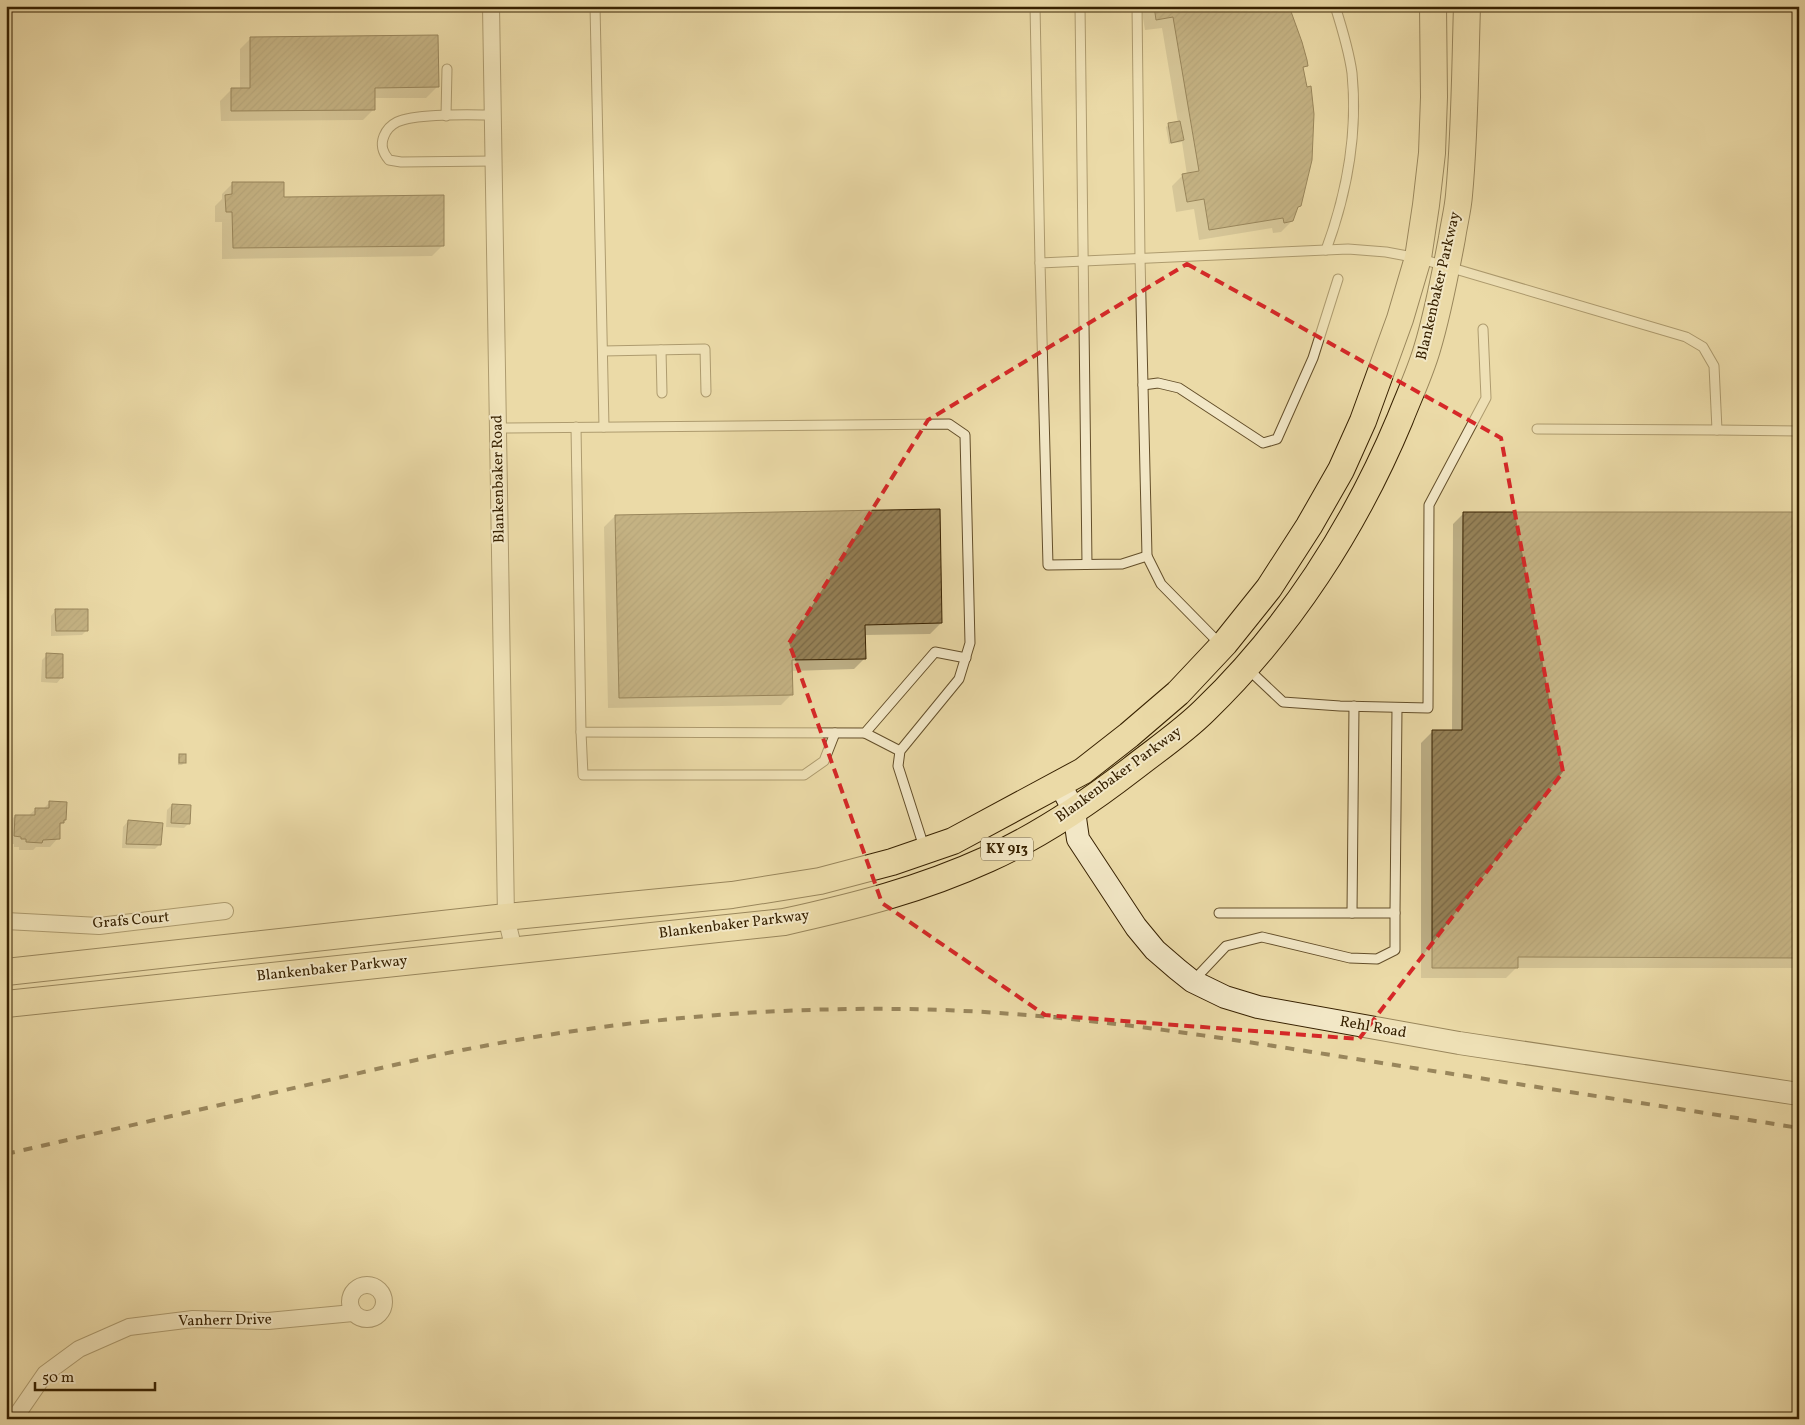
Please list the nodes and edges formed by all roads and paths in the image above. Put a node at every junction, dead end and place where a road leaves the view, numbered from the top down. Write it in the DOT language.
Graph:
graph roads {
  1 [pos="491,6"];
  2 [pos="595,6"];
  3 [pos="1035,6"];
  4 [pos="1080,6"];
  5 [pos="1137,6"];
  6 [pos="1335,6"];
  7 [pos="1434,6"];
  8 [pos="1467,6"];
  9 [pos="447,70"];
  10 [pos="493,115"];
  11 [pos="446,116"];
  12 [pos="494,161"];
  13 [pos="1326,250"];
  14 [pos="1140,258"];
  15 [pos="1418,258"];
  16 [pos="1083,261"];
  17 [pos="1040,263"];
  18 [pos="1447,267"];
  19 [pos="1338,279"];
  20 [pos="1483,329"];
  21 [pos="662,350"];
  22 [pos="603,351"];
  23 [pos="1143,385"];
  24 [pos="706,392"];
  25 [pos="662,393"];
  26 [pos="576,427"];
  27 [pos="604,427"];
  28 [pos="498,428"];
  29 [pos="1537,429"];
  30 [pos="1717,430"];
  31 [pos="1799,431"];
  32 [pos="1147,556"];
  33 [pos="1087,564"];
  34 [pos="1222,646"];
  35 [pos="966,658"];
  36 [pos="1246,667"];
  37 [pos="1354,706"];
  38 [pos="1398,708"];
  39 [pos="581,732"];
  40 [pos="835,732"];
  41 [pos="865,733"];
  42 [pos="900,751"];
  43 [pos="1060,784"];
  44 [pos="1074,811"];
  45 [pos="925,850"];
  46 [pos="225,911"];
  47 [pos="1219,913"];
  48 [pos="1352,913"];
  49 [pos="1395,913"];
  50 [pos="506,917"];
  51 [pos="6,921"];
  52 [pos="514,950"];
  53 [pos="6,972"];
  54 [pos="1192,981"];
  55 [pos="6,1004"];
  56 [pos="1799,1094"];
  57 [pos="353,1313"];
  58 [pos="14,1419"];
  1 -- 10 [label="street, Blankenbaker Road"];
  2 -- 22 [label="lane"];
  3 -- 17 [label="lane"];
  4 -- 16 [label="lane"];
  5 -- 14 [label="lane"];
  6 -- 13 [label="lane"];
  7 -- 15 [label="main road, Blankenbaker Parkway / KY 913"];
  8 -- 18 [label="main road, Blankenbaker Parkway / KY 913"];
  9 -- 11 [label="lane"];
  10 -- 11 [label="lane"];
  10 -- 12 [label="street, Blankenbaker Road"];
  11 -- 12 [label="lane"];
  12 -- 28 [label="street, Blankenbaker Road"];
  13 -- 14 [label="lane"];
  13 -- 15 [label="lane"];
  14 -- 16 [label="lane"];
  14 -- 23 [label="lane"];
  15 -- 18 [label="lane"];
  15 -- 34 [label="main road, Blankenbaker Parkway / KY 913"];
  16 -- 17 [label="lane"];
  16 -- 33 [label="lane"];
  17 -- 33 [label="lane"];
  18 -- 30 [label="lane"];
  18 -- 36 [label="main road, Blankenbaker Parkway / KY 913"];
  19 -- 23 [label="lane"];
  20 -- 38 [label="lane"];
  21 -- 22 [label="lane"];
  21 -- 24 [label="lane"];
  21 -- 25 [label="lane"];
  22 -- 27 [label="lane"];
  23 -- 32 [label="lane"];
  26 -- 27 [label="lane"];
  26 -- 28 [label="lane"];
  26 -- 39 [label="lane"];
  27 -- 35 [label="lane"];
  28 -- 50 [label="street, Blankenbaker Road"];
  29 -- 30 [label="lane"];
  30 -- 31 [label="lane"];
  32 -- 33 [label="lane"];
  32 -- 34 [label="lane"];
  34 -- 43 [label="main road, Blankenbaker Parkway / KY 913"];
  35 -- 41 [label="lane"];
  35 -- 42 [label="lane"];
  36 -- 37 [label="lane"];
  36 -- 44 [label="main road, Blankenbaker Parkway / KY 913"];
  37 -- 38 [label="lane"];
  37 -- 48 [label="lane"];
  38 -- 49 [label="lane"];
  39 -- 40 [label="lane"];
  39 -- 40 [label="lane"];
  40 -- 41 [label="lane"];
  41 -- 42 [label="lane"];
  42 -- 45 [label="lane"];
  43 -- 44 [label="street, Rehl Road"];
  43 -- 45 [label="main road, Blankenbaker Parkway / KY 913"];
  44 -- 52 [label="main road, Blankenbaker Parkway / KY 913"];
  44 -- 54 [label="street, Rehl Road"];
  45 -- 50 [label="main road, Blankenbaker Parkway / KY 913"];
  46 -- 51 [label="street, Grafs Court"];
  47 -- 48 [label="lane"];
  48 -- 49 [label="lane"];
  49 -- 54 [label="lane"];
  50 -- 52 [label="street, Blankenbaker Road"];
  50 -- 53 [label="main road, Blankenbaker Parkway / KY 913"];
  52 -- 55 [label="main road, Blankenbaker Parkway / KY 913"];
  54 -- 56 [label="street, Rehl Road"];
  57 -- 58 [label="street, Vanherr Drive"];
}
